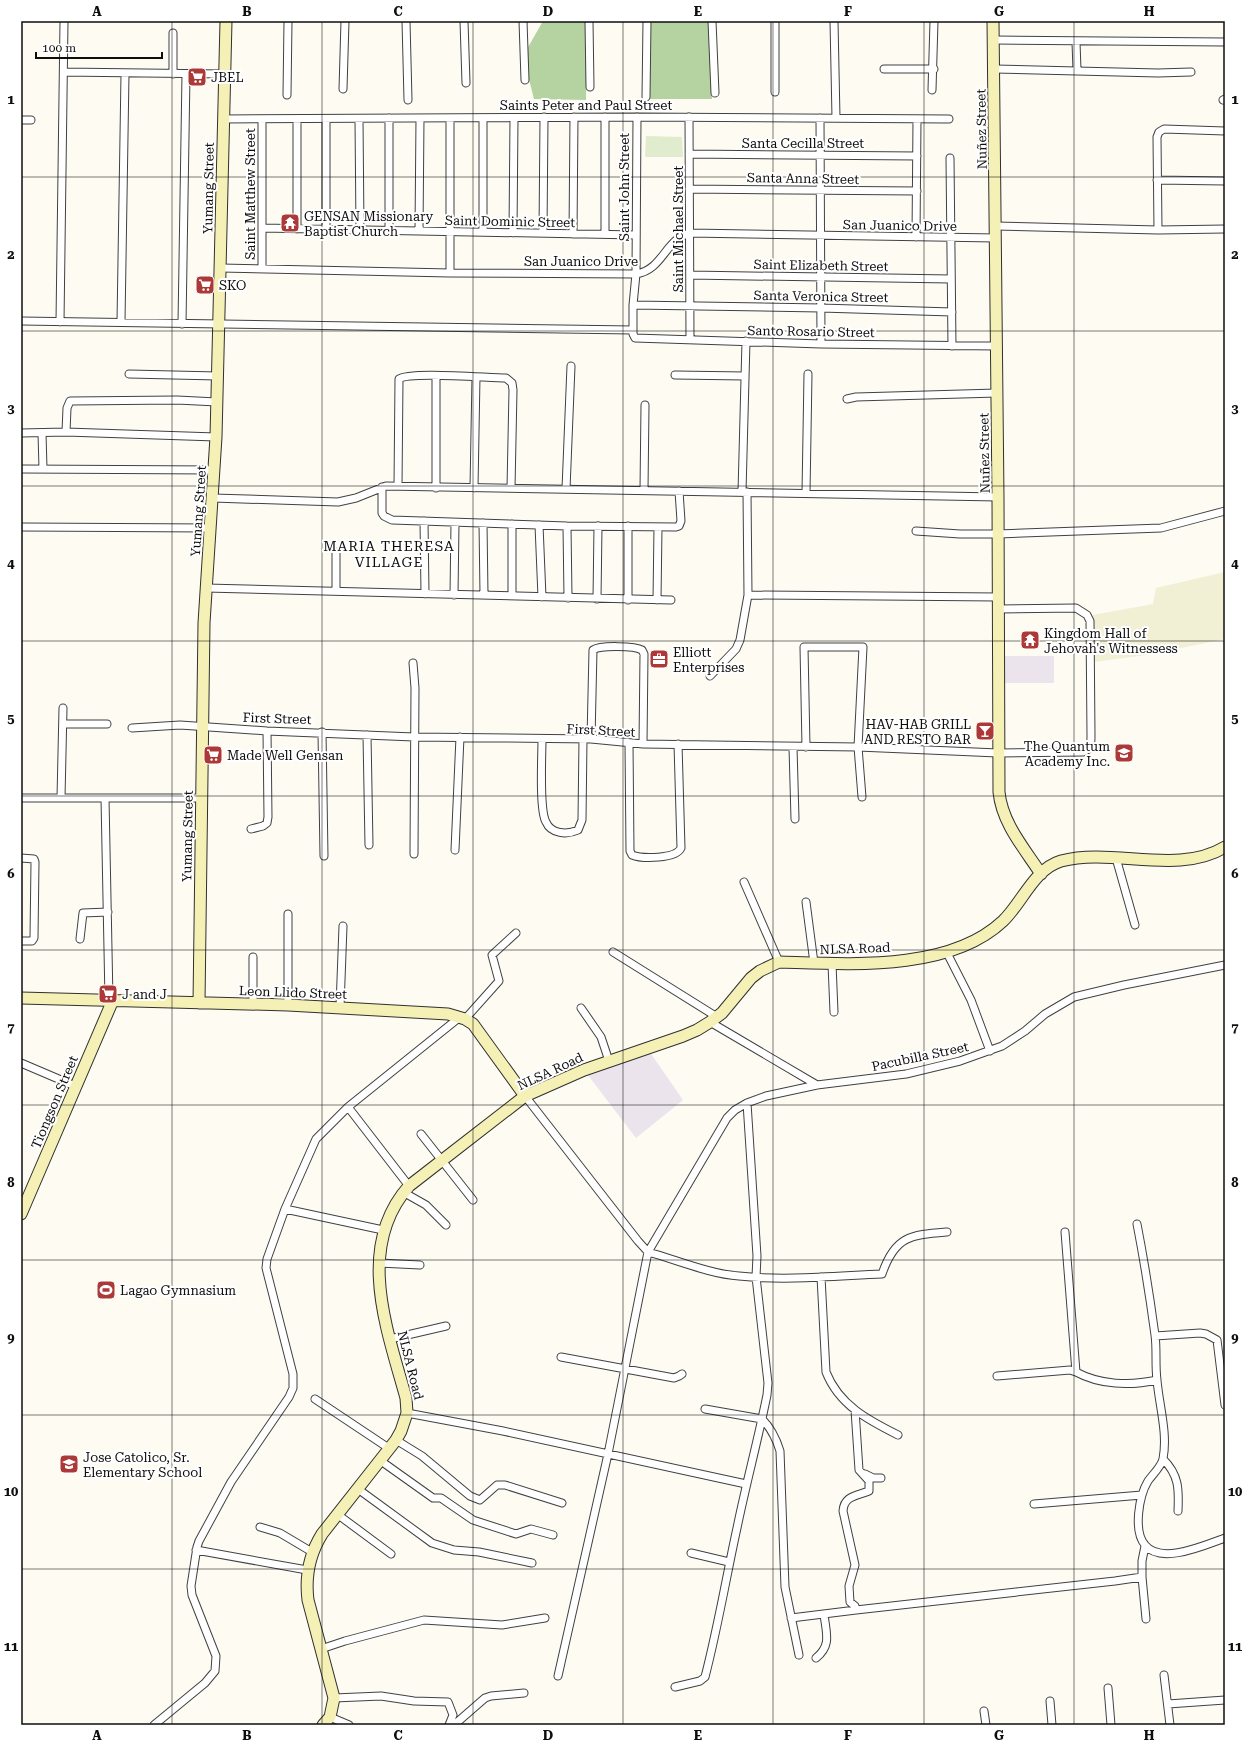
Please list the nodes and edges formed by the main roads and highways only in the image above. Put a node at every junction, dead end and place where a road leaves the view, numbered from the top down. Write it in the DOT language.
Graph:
graph roads {
  1 [pos="226,21"];
  2 [pos="993,21"];
  3 [pos="1225,847"];
  4 [pos="1041,874"];
  5 [pos="21,998"];
  6 [pos="111,1000"];
  7 [pos="199,1003"];
  8 [pos="525,1096"];
  9 [pos="21,1214"];
  10 [pos="326,1721"];
  1 -- 7 [label="main road, Yumang Street"];
  2 -- 4 [label="main road, Nuñez Street"];
  3 -- 4 [label="main road, NLSA Road"];
  4 -- 8 [label="main road, NLSA Road"];
  5 -- 6 [label="main road, Leon Llido Street"];
  6 -- 7 [label="main road, Leon Llido Street"];
  6 -- 9 [label="main road, Tiongson Street"];
  7 -- 8 [label="main road, Leon Llido Street"];
  8 -- 10 [label="main road, NLSA Road"];
}
